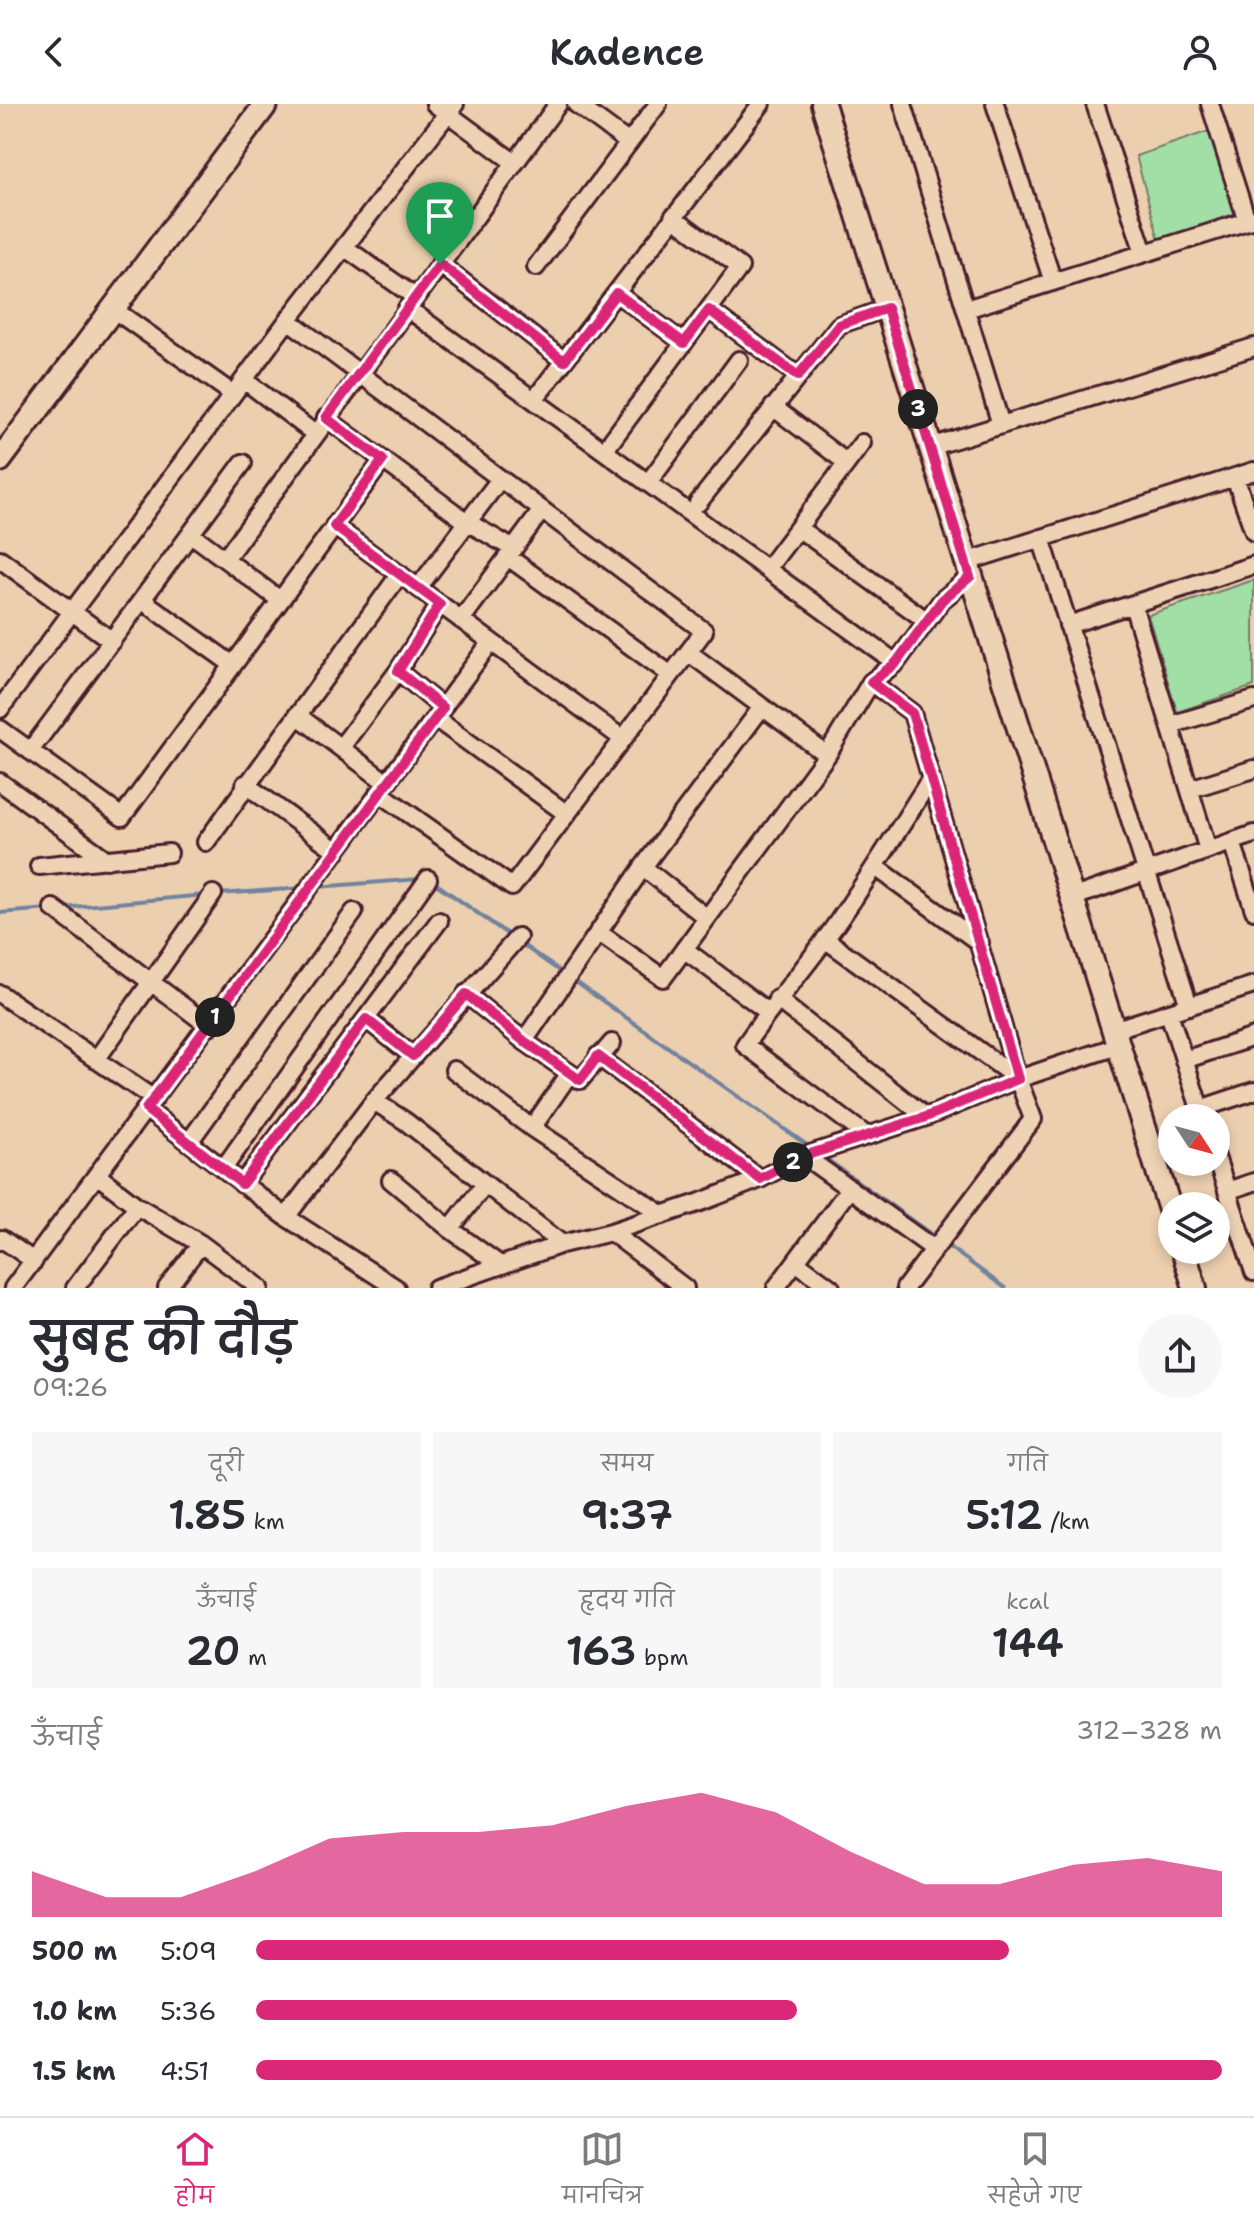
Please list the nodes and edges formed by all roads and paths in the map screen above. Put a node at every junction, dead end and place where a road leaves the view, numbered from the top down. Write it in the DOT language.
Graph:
graph roads {
  1 [pos="266,104"];
  2 [pos="558,104"];
  3 [pos="576,104"];
  4 [pos="658,104"];
  5 [pos="761,104"];
  6 [pos="823,104"];
  7 [pos="903,104"];
  8 [pos="995,104"];
  9 [pos="1095,104"];
  10 [pos="1210,104"];
  11 [pos="446,107"];
  12 [pos="629,143"];
  13 [pos="515,163"];
  14 [pos="673,217"];
  15 [pos="1250,220"];
  16 [pos="344,247"];
  17 [pos="1144,253"];
  18 [pos="440,264"];
  19 [pos="536,267"];
  20 [pos="1053,282"];
  21 [pos="616,293"];
  22 [pos="411,303"];
  23 [pos="887,308"];
  24 [pos="113,309"];
  25 [pos="966,309"];
  26 [pos="709,310"];
  27 [pos="288,320"];
  28 [pos="684,343"];
  29 [pos="1254,347"];
  30 [pos="739,360"];
  31 [pos="564,361"];
  32 [pos="359,373"];
  33 [pos="798,376"];
  34 [pos="244,380"];
  35 [pos="233,394"];
  36 [pos="534,400"];
  37 [pos="773,407"];
  38 [pos="326,418"];
  39 [pos="1001,425"];
  40 [pos="315,434"];
  41 [pos="862,443"];
  42 [pos="930,447"];
  43 [pos="604,451"];
  44 [pos="0,460"];
  45 [pos="383,460"];
  46 [pos="243,463"];
  47 [pos="847,463"];
  48 [pos="1254,471"];
  49 [pos="1235,477"];
  50 [pos="500,479"];
  51 [pos="648,483"];
  52 [pos="698,503"];
  53 [pos="542,510"];
  54 [pos="467,522"];
  55 [pos="334,526"];
  56 [pos="798,528"];
  57 [pos="1254,532"];
  58 [pos="191,534"];
  59 [pos="1041,538"];
  60 [pos="511,553"];
  61 [pos="0,559"];
  62 [pos="225,559"];
  63 [pos="1254,565"];
  64 [pos="767,569"];
  65 [pos="968,570"];
  66 [pos="400,574"];
  67 [pos="418,588"];
  68 [pos="142,600"];
  69 [pos="280,600"];
  70 [pos="440,604"];
  71 [pos="1133,605"];
  72 [pos="72,612"];
  73 [pos="461,620"];
  74 [pos="927,621"];
  75 [pos="1068,625"];
  76 [pos="112,641"];
  77 [pos="491,642"];
  78 [pos="688,652"];
  79 [pos="896,663"];
  80 [pos="233,665"];
  81 [pos="398,671"];
  82 [pos="671,675"];
  83 [pos="871,682"];
  84 [pos="1254,700"];
  85 [pos="762,707"];
  86 [pos="0,709"];
  87 [pos="439,713"];
  88 [pos="297,715"];
  89 [pos="1170,725"];
  90 [pos="0,729"];
  91 [pos="623,739"];
  92 [pos="342,746"];
  93 [pos="30,751"];
  94 [pos="827,755"];
  95 [pos="1254,769"];
  96 [pos="931,778"];
  97 [pos="0,782"];
  98 [pos="245,784"];
  99 [pos="384,788"];
  100 [pos="1190,789"];
  101 [pos="567,814"];
  102 [pos="1254,834"];
  103 [pos="206,842"];
  104 [pos="1232,842"];
  105 [pos="1208,850"];
  106 [pos="337,851"];
  107 [pos="169,853"];
  108 [pos="107,860"];
  109 [pos="39,866"];
  110 [pos="643,867"];
  111 [pos="876,867"];
  112 [pos="1146,872"];
  113 [pos="428,879"];
  114 [pos="1251,888"];
  115 [pos="213,894"];
  116 [pos="1071,898"];
  117 [pos="53,908"];
  118 [pos="1254,910"];
  119 [pos="354,912"];
  120 [pos="707,918"];
  121 [pos="439,921"];
  122 [pos="598,932"];
  123 [pos="518,937"];
  124 [pos="825,939"];
  125 [pos="980,943"];
  126 [pos="684,949"];
  127 [pos="151,982"];
  128 [pos="1254,985"];
  129 [pos="0,994"];
  130 [pos="466,994"];
  131 [pos="772,1005"];
  132 [pos="1189,1006"];
  133 [pos="1169,1013"];
  134 [pos="366,1019"];
  135 [pos="209,1026"];
  136 [pos="1254,1037"];
  137 [pos="1115,1038"];
  138 [pos="524,1041"];
  139 [pos="612,1043"];
  140 [pos="413,1056"];
  141 [pos="598,1056"];
  142 [pos="96,1060"];
  143 [pos="1184,1060"];
  144 [pos="454,1070"];
  145 [pos="570,1073"];
  146 [pos="1018,1079"];
  147 [pos="1254,1091"];
  148 [pos="374,1101"];
  149 [pos="150,1104"];
  150 [pos="1199,1104"];
  151 [pos="1223,1104"];
  152 [pos="926,1117"];
  153 [pos="532,1128"];
  154 [pos="867,1136"];
  155 [pos="189,1142"];
  156 [pos="804,1156"];
  157 [pos="223,1169"];
  158 [pos="97,1175"];
  159 [pos="1222,1176"];
  160 [pos="760,1179"];
  161 [pos="391,1180"];
  162 [pos="1254,1182"];
  163 [pos="242,1184"];
  164 [pos="485,1184"];
  165 [pos="850,1188"];
  166 [pos="1227,1191"];
  167 [pos="1164,1192"];
  168 [pos="137,1206"];
  169 [pos="663,1215"];
  170 [pos="286,1217"];
  171 [pos="450,1229"];
  172 [pos="611,1232"];
  173 [pos="1,1239"];
  174 [pos="201,1244"];
  175 [pos="562,1244"];
  176 [pos="938,1244"];
  177 [pos="34,1261"];
  178 [pos="796,1262"];
  179 [pos="1187,1264"];
  180 [pos="500,1265"];
  181 [pos="1254,1272"];
  182 [pos="13,1288"];
  183 [pos="75,1288"];
  184 [pos="167,1288"];
  185 [pos="260,1288"];
  186 [pos="396,1288"];
  187 [pos="436,1288"];
  188 [pos="685,1288"];
  189 [pos="776,1288"];
  190 [pos="831,1288"];
  191 [pos="905,1288"];
  192 [pos="1195,1288"];
  1 -- 24 [label="street"];
  2 -- 13 [label="street"];
  3 -- 12 [label="street"];
  4 -- 12 [label="street"];
  5 -- 14 [label="street"];
  6 -- 23 [label="street"];
  7 -- 25 [label="street"];
  8 -- 20 [label="street"];
  9 -- 17 [label="street"];
  10 -- 15 [label="street"];
  11 -- 13 [label="street"];
  11 -- 16 [label="street"];
  12 -- 19 [label="street"];
  13 -- 18 [label="street"];
  14 -- 21 [label="street"];
  14 -- 26 [label="street"];
  15 -- 17 [label="street"];
  16 -- 22 [label="street"];
  16 -- 27 [label="street"];
  17 -- 20 [label="street"];
  18 -- 22 [label="street"];
  18 -- 31 [label="street"];
  20 -- 25 [label="street"];
  21 -- 28 [label="street"];
  21 -- 31 [label="street"];
  22 -- 32 [label="street"];
  22 -- 36 [label="street"];
  23 -- 33 [label="street"];
  23 -- 42 [label="street"];
  24 -- 35 [label="street"];
  24 -- 44 [label="street"];
  25 -- 39 [label="street"];
  26 -- 28 [label="street"];
  26 -- 33 [label="street"];
  27 -- 32 [label="street"];
  27 -- 34 [label="street"];
  28 -- 43 [label="street"];
  29 -- 39 [label="street"];
  30 -- 51 [label="street"];
  31 -- 36 [label="street"];
  32 -- 38 [label="street"];
  32 -- 50 [label="street"];
  33 -- 37 [label="street"];
  34 -- 35 [label="street"];
  34 -- 40 [label="street"];
  35 -- 72 [label="street"];
  36 -- 43 [label="street"];
  37 -- 47 [label="street"];
  37 -- 52 [label="street"];
  38 -- 40 [label="street"];
  38 -- 45 [label="street"];
  39 -- 42 [label="street"];
  40 -- 62 [label="street"];
  41 -- 47 [label="street"];
  42 -- 65 [label="street"];
  43 -- 51 [label="street"];
  45 -- 54 [label="street"];
  45 -- 55 [label="street"];
  46 -- 58 [label="street"];
  47 -- 56 [label="street"];
  48 -- 49 [label="street"];
  49 -- 57 [label="street"];
  49 -- 59 [label="street"];
  50 -- 53 [label="street"];
  50 -- 54 [label="street"];
  51 -- 64 [label="street"];
  53 -- 60 [label="street"];
  53 -- 78 [label="street"];
  54 -- 60 [label="street"];
  54 -- 67 [label="street"];
  55 -- 66 [label="street"];
  55 -- 69 [label="street"];
  56 -- 64 [label="street"];
  56 -- 74 [label="street"];
  58 -- 62 [label="street"];
  58 -- 68 [label="street"];
  59 -- 65 [label="street"];
  59 -- 75 [label="street"];
  60 -- 73 [label="street"];
  60 -- 82 [label="street"];
  61 -- 72 [label="street"];
  62 -- 69 [label="street"];
  63 -- 71 [label="street"];
  64 -- 79 [label="street"];
  65 -- 74 [label="street"];
  65 -- 116 [label="street"];
  66 -- 67 [label="street"];
  66 -- 88 [label="street"];
  67 -- 70 [label="street"];
  68 -- 76 [label="street"];
  68 -- 80 [label="street"];
  69 -- 80 [label="street"];
  70 -- 73 [label="street"];
  70 -- 81 [label="street"];
  71 -- 75 [label="street"];
  71 -- 89 [label="street"];
  72 -- 76 [label="street"];
  72 -- 86 [label="street"];
  73 -- 77 [label="street"];
  74 -- 79 [label="street"];
  75 -- 112 [label="street"];
  76 -- 93 [label="street"];
  77 -- 87 [label="street"];
  77 -- 91 [label="street"];
  78 -- 82 [label="street"];
  78 -- 85 [label="street"];
  79 -- 83 [label="street"];
  80 -- 93 [label="street"];
  81 -- 87 [label="street"];
  81 -- 92 [label="street"];
  82 -- 91 [label="street"];
  83 -- 94 [label="street"];
  83 -- 96 [label="street"];
  84 -- 89 [label="street"];
  85 -- 94 [label="street"];
  85 -- 110 [label="street"];
  87 -- 99 [label="street"];
  87 -- 101 [label="street"];
  88 -- 92 [label="street"];
  88 -- 98 [label="street"];
  89 -- 100 [label="street"];
  90 -- 93 [label="street"];
  91 -- 101 [label="street"];
  92 -- 99 [label="street"];
  94 -- 120 [label="street"];
  95 -- 100 [label="street"];
  96 -- 111 [label="street"];
  96 -- 125 [label="street"];
  97 -- 108 [label="street"];
  98 -- 103 [label="street"];
  98 -- 106 [label="street"];
  99 -- 101 [label="street"];
  99 -- 106 [label="street"];
  100 -- 105 [label="street"];
  102 -- 104 [label="street"];
  104 -- 105 [label="street"];
  104 -- 114 [label="street"];
  105 -- 112 [label="street"];
  106 -- 135 [label="street"];
  107 -- 108 [label="street"];
  108 -- 109 [label="street"];
  110 -- 120 [label="street"];
  110 -- 122 [label="street"];
  111 -- 124 [label="street"];
  111 -- 125 [label="street"];
  112 -- 116 [label="street"];
  112 -- 132 [label="street"];
  113 -- 157 [label="street"];
  114 -- 118 [label="street"];
  115 -- 127 [label="street"];
  116 -- 137 [label="street"];
  117 -- 127 [label="street"];
  119 -- 155 [label="street"];
  120 -- 126 [label="street"];
  121 -- 134 [label="street"];
  122 -- 126 [label="street"];
  122 -- 138 [label="street"];
  123 -- 130 [label="street"];
  124 -- 131 [label="street"];
  124 -- 146 [label="street"];
  125 -- 146 [label="street"];
  126 -- 131 [label="street"];
  127 -- 135 [label="street"];
  127 -- 142 [label="street"];
  128 -- 132 [label="street"];
  129 -- 142 [label="street"];
  130 -- 138 [label="street"];
  130 -- 140 [label="street"];
  131 -- 152 [label="street"];
  131 -- 154 [label="street"];
  132 -- 133 [label="street"];
  133 -- 137 [label="street"];
  133 -- 143 [label="street"];
  134 -- 140 [label="street"];
  134 -- 163 [label="street"];
  135 -- 149 [label="street"];
  136 -- 143 [label="street"];
  137 -- 146 [label="street"];
  137 -- 167 [label="street"];
  138 -- 145 [label="street"];
  139 -- 141 [label="street"];
  140 -- 148 [label="street"];
  141 -- 145 [label="street"];
  141 -- 160 [label="street"];
  142 -- 149 [label="street"];
  143 -- 150 [label="street"];
  144 -- 153 [label="street"];
  145 -- 153 [label="street"];
  146 -- 152 [label="street"];
  146 -- 176 [label="street"];
  147 -- 151 [label="street"];
  148 -- 164 [label="street"];
  148 -- 170 [label="street"];
  149 -- 155 [label="street"];
  149 -- 158 [label="street"];
  152 -- 154 [label="street"];
  153 -- 169 [label="street"];
  154 -- 156 [label="street"];
  155 -- 157 [label="street"];
  156 -- 160 [label="street"];
  156 -- 165 [label="street"];
  157 -- 163 [label="street"];
  158 -- 168 [label="street"];
  158 -- 177 [label="street"];
  159 -- 166 [label="street"];
  160 -- 169 [label="street"];
  161 -- 171 [label="street"];
  162 -- 166 [label="street"];
  163 -- 170 [label="street"];
  164 -- 171 [label="street"];
  164 -- 175 [label="street"];
  165 -- 176 [label="street"];
  165 -- 178 [label="street"];
  166 -- 181 [label="street"];
  168 -- 174 [label="street"];
  168 -- 183 [label="street"];
  169 -- 172 [label="street"];
  170 -- 186 [label="street"];
  171 -- 180 [label="street"];
  172 -- 175 [label="street"];
  172 -- 188 [label="street"];
  173 -- 177 [label="street"];
  174 -- 184 [label="street"];
  174 -- 185 [label="street"];
  175 -- 180 [label="street"];
  176 -- 191 [label="street"];
  177 -- 182 [label="street"];
  178 -- 189 [label="street"];
  178 -- 190 [label="street"];
  179 -- 192 [label="street"];
  180 -- 187 [label="street"];
}
